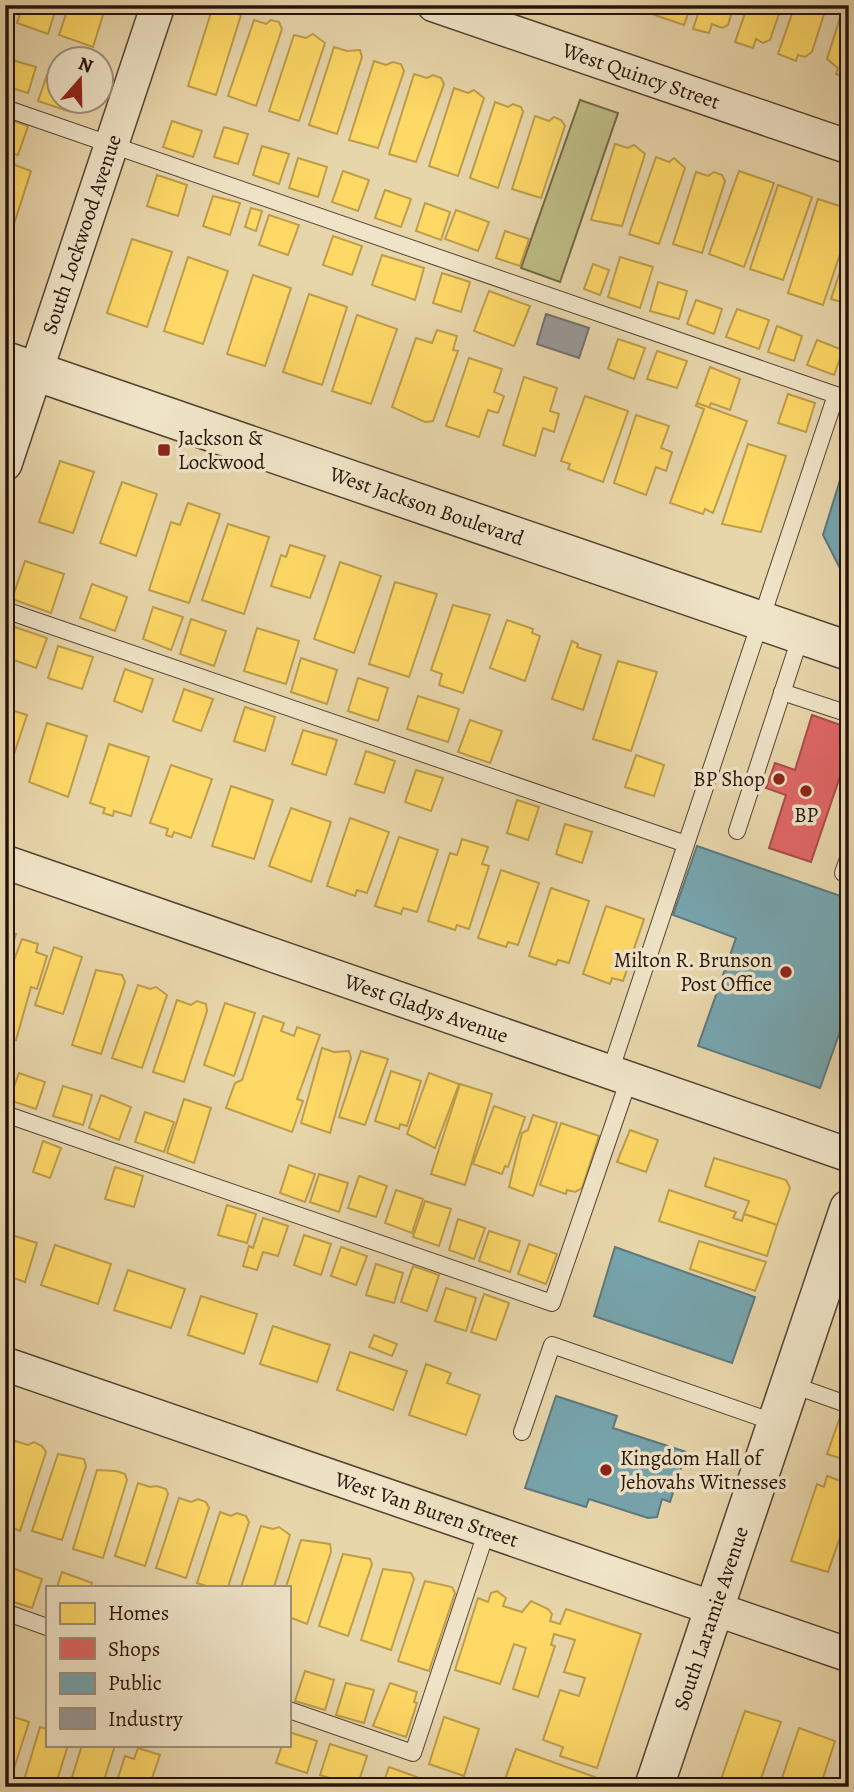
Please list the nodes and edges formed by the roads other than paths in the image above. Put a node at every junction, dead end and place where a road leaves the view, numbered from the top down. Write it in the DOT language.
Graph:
graph roads {
  1 [pos="158,5"];
  2 [pos="434,5"];
  3 [pos="5,108"];
  4 [pos="111,145"];
  5 [pos="849,147"];
  6 [pos="21,366"];
  7 [pos="5,464"];
  8 [pos="5,610"];
  9 [pos="761,621"];
  10 [pos="801,635"];
  11 [pos="849,652"];
  12 [pos="782,692"];
  13 [pos="849,714"];
  14 [pos="737,831"];
  15 [pos="686,844"];
  16 [pos="849,856"];
  17 [pos="5,862"];
  18 [pos="849,875"];
  19 [pos="620,1076"];
  20 [pos="5,1114"];
  21 [pos="849,1156"];
  22 [pos="849,1209"];
  23 [pos="5,1364"];
  24 [pos="790,1384"];
  25 [pos="849,1405"];
  26 [pos="776,1423"];
  27 [pos="522,1432"];
  28 [pos="487,1530"];
  29 [pos="714,1609"];
  30 [pos="5,1612"];
  31 [pos="46,1627"];
  32 [pos="849,1655"];
  33 [pos="290,1710"];
  34 [pos="654,1787"];
  1 -- 4 [label="street, South Lockwood Avenue"];
  2 -- 5 [label="street, West Quincy Street"];
  3 -- 4 [label="lane"];
  4 -- 6 [label="street, South Lockwood Avenue"];
  4 -- 9 [label="lane"];
  6 -- 7 [label="street, South Lockwood Avenue"];
  6 -- 9 [label="street, West Jackson Boulevard"];
  8 -- 15 [label="lane"];
  9 -- 10 [label="street, West Jackson Boulevard"];
  9 -- 15 [label="lane"];
  10 -- 11 [label="street, West Jackson Boulevard"];
  10 -- 12 [label="lane"];
  12 -- 13 [label="lane"];
  12 -- 14 [label="lane"];
  15 -- 19 [label="lane"];
  16 -- 18 [label="lane"];
  17 -- 19 [label="street, West Gladys Avenue"];
  19 -- 20 [label="lane"];
  19 -- 21 [label="street, West Gladys Avenue"];
  22 -- 24 [label="street, South Laramie Avenue"];
  23 -- 28 [label="street, West Van Buren Street"];
  24 -- 25 [label="lane"];
  24 -- 26 [label="street, South Laramie Avenue"];
  26 -- 27 [label="lane"];
  26 -- 29 [label="street, South Laramie Avenue"];
  28 -- 29 [label="street, West Van Buren Street"];
  28 -- 33 [label="lane"];
  29 -- 32 [label="street, West Van Buren Street"];
  29 -- 34 [label="street, South Laramie Avenue"];
  30 -- 31 [label="lane"];
}
